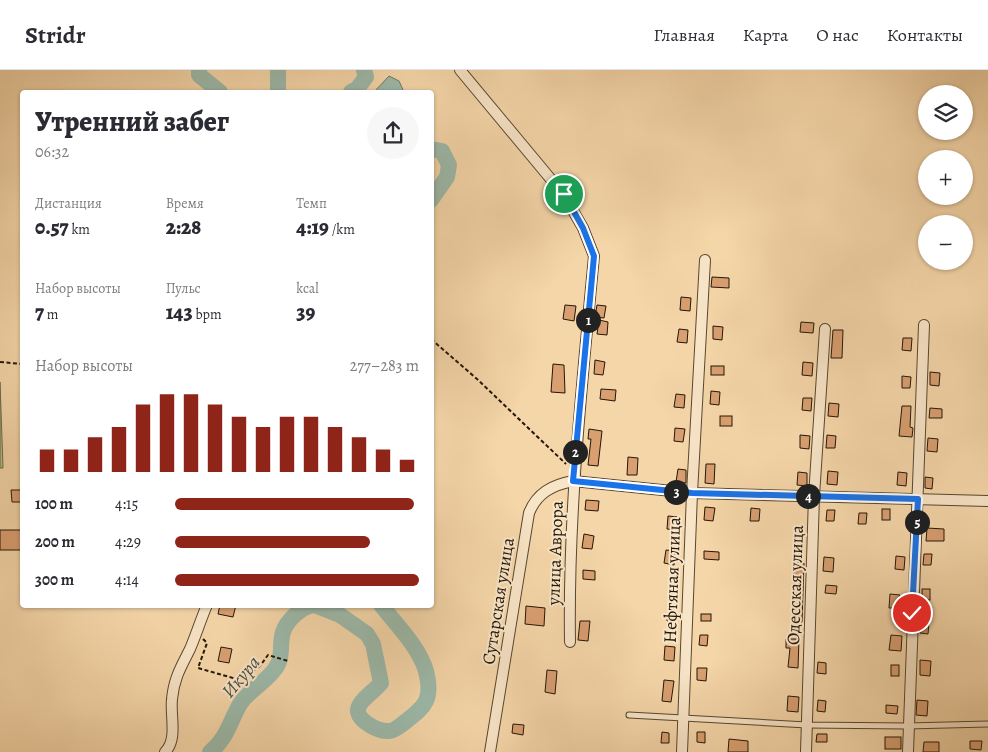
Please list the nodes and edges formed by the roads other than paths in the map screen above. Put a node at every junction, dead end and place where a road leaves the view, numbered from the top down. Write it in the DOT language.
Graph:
graph roads {
  1 [pos="460,70"];
  2 [pos="705,260"];
  3 [pos="924,325"];
  4 [pos="824,329"];
  5 [pos="573,476"];
  6 [pos="692,493"];
  7 [pos="814,496"];
  8 [pos="918,499"];
  9 [pos="988,502"];
  10 [pos="206,608"];
  11 [pos="570,642"];
  12 [pos="628,715"];
  13 [pos="683,718"];
  14 [pos="988,724"];
  15 [pos="807,725"];
  16 [pos="907,726"];
  17 [pos="165,752"];
  18 [pos="490,752"];
  19 [pos="682,752"];
  20 [pos="806,752"];
  21 [pos="908,752"];
  1 -- 5 [label="street, улица Аврора"];
  2 -- 6 [label="street, Нефтяная улица"];
  3 -- 8 [label="street"];
  4 -- 7 [label="street, Одесская улица"];
  5 -- 6 [label="street"];
  5 -- 11 [label="street, улица Аврора"];
  5 -- 18 [label="street, Сутарская улица"];
  6 -- 7 [label="street"];
  6 -- 13 [label="street, Нефтяная улица"];
  7 -- 8 [label="street"];
  7 -- 15 [label="street, Одесская улица"];
  8 -- 9 [label="street"];
  8 -- 16 [label="street"];
  10 -- 17 [label="street"];
  12 -- 13 [label="lane"];
  13 -- 15 [label="lane"];
  13 -- 19 [label="street, Нефтяная улица"];
  14 -- 16 [label="lane"];
  15 -- 16 [label="lane"];
  15 -- 20 [label="street, Одесская улица"];
  16 -- 21 [label="street"];
}
